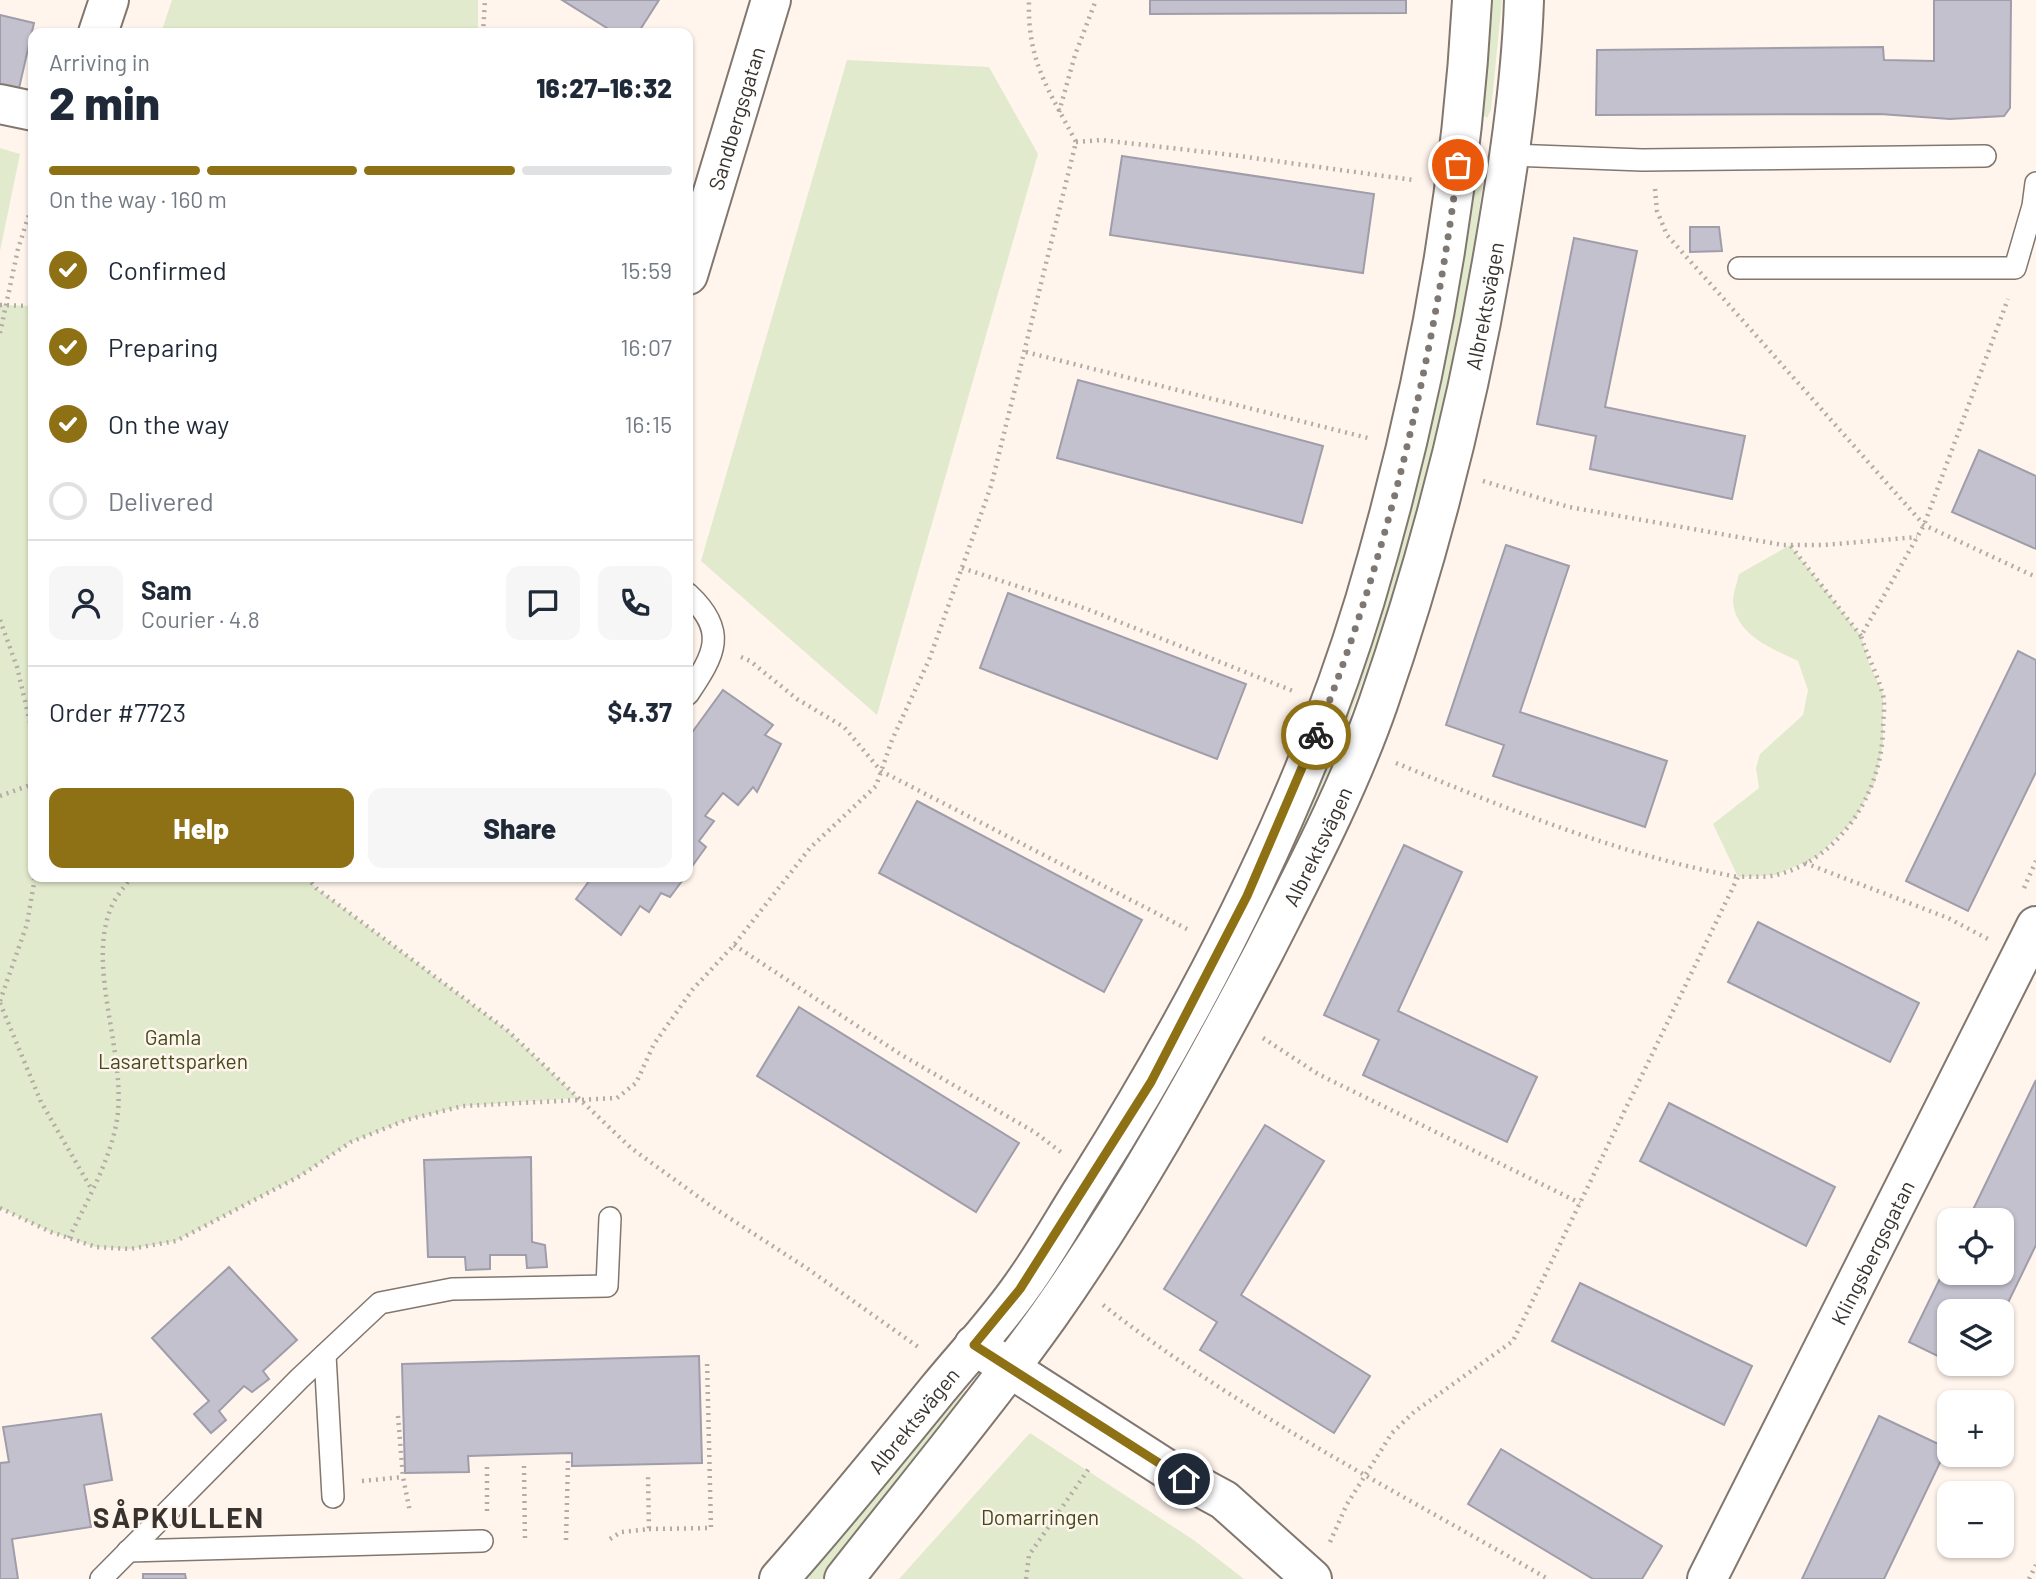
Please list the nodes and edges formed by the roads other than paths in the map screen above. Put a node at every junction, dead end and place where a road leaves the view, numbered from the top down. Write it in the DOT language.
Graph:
graph roads {
  1 [pos="109,0"];
  2 [pos="771,0"];
  3 [pos="1472,0"];
  4 [pos="1524,0"];
  5 [pos="100,28"];
  6 [pos="0,104"];
  7 [pos="28,110"];
  8 [pos="1510,155"];
  9 [pos="1985,156"];
  10 [pos="2036,183"];
  11 [pos="693,258"];
  12 [pos="1739,268"];
  13 [pos="693,599"];
  14 [pos="693,687"];
  15 [pos="2036,926"];
  16 [pos="610,1218"];
  17 [pos="974,1345"];
  18 [pos="325,1355"];
  19 [pos="1009,1369"];
  20 [pos="333,1491"];
  21 [pos="482,1541"];
  22 [pos="128,1550"];
  23 [pos="1319,1566"];
  24 [pos="101,1579"];
  25 [pos="779,1579"];
  26 [pos="844,1579"];
  27 [pos="1707,1579"];
  1 -- 5 [label="main road"];
  2 -- 11 [label="main road, Sandbergsgatan"];
  3 -- 17 [label="main road, Albrektsvägen"];
  4 -- 8 [label="main road, Albrektsvägen"];
  6 -- 7 [label="main road"];
  8 -- 9 [label="lane"];
  8 -- 19 [label="main road, Albrektsvägen"];
  10 -- 12 [label="lane"];
  13 -- 14 [label="lane"];
  15 -- 27 [label="main road, Klingsbergsgatan"];
  16 -- 18 [label="lane"];
  17 -- 19 [label="main road"];
  17 -- 25 [label="main road, Albrektsvägen"];
  18 -- 20 [label="lane"];
  18 -- 22 [label="lane"];
  19 -- 23 [label="main road"];
  19 -- 26 [label="main road, Albrektsvägen"];
  21 -- 22 [label="lane"];
  22 -- 24 [label="lane"];
}
